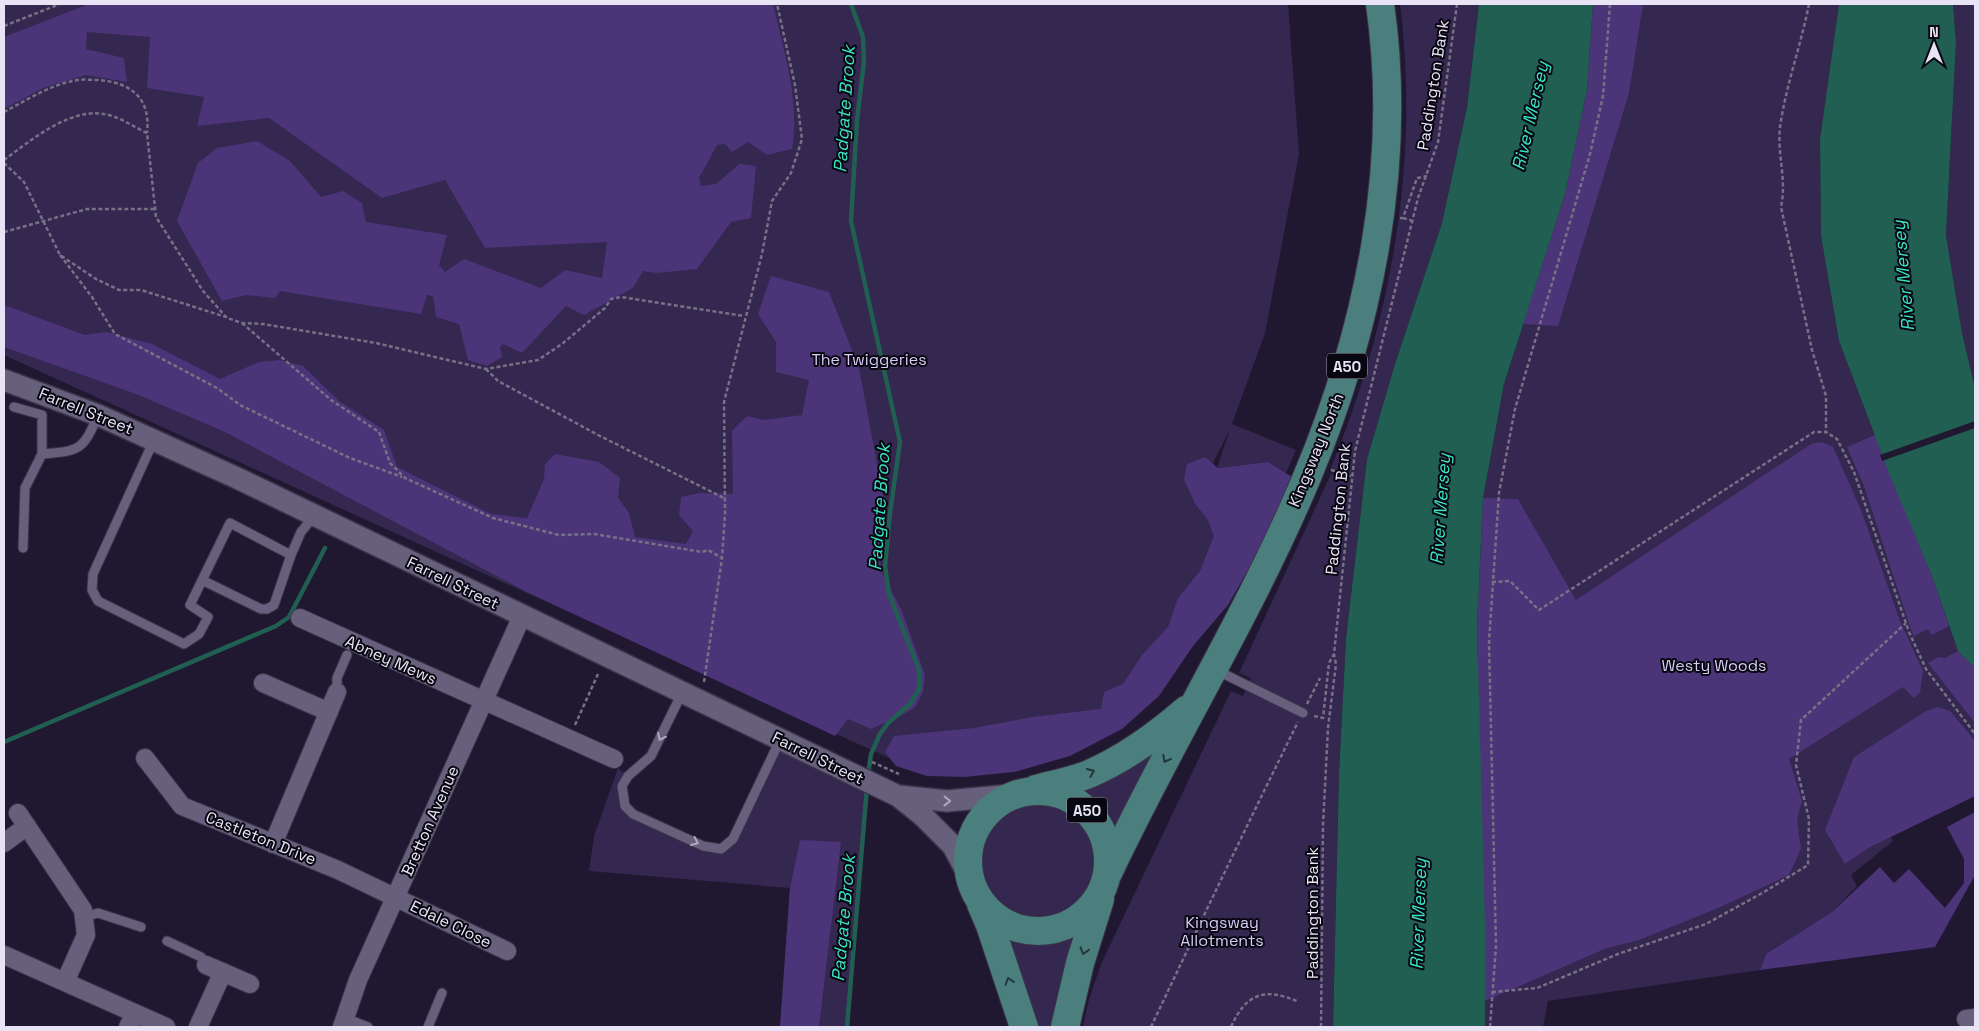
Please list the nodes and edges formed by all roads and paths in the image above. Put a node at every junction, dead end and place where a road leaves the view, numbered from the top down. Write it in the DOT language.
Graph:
graph roads {
  1 [pos="60,4"];
  2 [pos="777,4"];
  3 [pos="1380,4"];
  4 [pos="1456,4"];
  5 [pos="1610,4"];
  6 [pos="1809,4"];
  7 [pos="4,26"];
  8 [pos="4,112"];
  9 [pos="147,133"];
  10 [pos="4,161"];
  11 [pos="1427,176"];
  12 [pos="155,209"];
  13 [pos="1412,221"];
  14 [pos="42,222"];
  15 [pos="4,232"];
  16 [pos="60,255"];
  17 [pos="744,316"];
  18 [pos="227,318"];
  19 [pos="242,323"];
  20 [pos="486,369"];
  21 [pos="4,380"];
  22 [pos="14,407"];
  23 [pos="98,415"];
  24 [pos="1826,432"];
  25 [pos="154,440"];
  26 [pos="42,454"];
  27 [pos="1330,470"];
  28 [pos="1351,476"];
  29 [pos="405,478"];
  30 [pos="724,498"];
  31 [pos="314,516"];
  32 [pos="23,548"];
  33 [pos="291,555"];
  34 [pos="722,558"];
  35 [pos="202,580"];
  36 [pos="1492,582"];
  37 [pos="522,616"];
  38 [pos="300,618"];
  39 [pos="1906,623"];
  40 [pos="1334,654"];
  41 [pos="347,655"];
  42 [pos="1214,669"];
  43 [pos="598,674"];
  44 [pos="1320,678"];
  45 [pos="263,682"];
  46 [pos="337,692"];
  47 [pos="689,696"];
  48 [pos="1197,700"];
  49 [pos="483,702"];
  50 [pos="329,712"];
  51 [pos="1303,713"];
  52 [pos="1975,734"];
  53 [pos="568,738"];
  54 [pos="780,740"];
  55 [pos="145,758"];
  56 [pos="614,760"];
  57 [pos="1020,793"];
  58 [pos="894,794"];
  59 [pos="4,843"];
  60 [pos="273,844"];
  61 [pos="1106,880"];
  62 [pos="973,886"];
  63 [pos="395,897"];
  64 [pos="84,917"];
  65 [pos="141,927"];
  66 [pos="167,941"];
  67 [pos="507,951"];
  68 [pos="4,955"];
  69 [pos="206,965"];
  70 [pos="223,972"];
  71 [pos="65,982"];
  72 [pos="250,984"];
  73 [pos="1492,992"];
  74 [pos="442,993"];
  75 [pos="1299,1002"];
  76 [pos="132,1020"];
  77 [pos="344,1022"];
  78 [pos="166,1027"];
  79 [pos="198,1027"];
  80 [pos="368,1027"];
  81 [pos="428,1027"];
  82 [pos="1024,1027"];
  83 [pos="1065,1027"];
  84 [pos="1151,1027"];
  85 [pos="1231,1027"];
  86 [pos="1321,1027"];
  87 [pos="1490,1027"];
  1 -- 7 [label="path"];
  2 -- 17 [label="path"];
  3 -- 42 [label="main road, Kingsway North / A50"];
  4 -- 11 [label="path, Paddington Bank"];
  5 -- 36 [label="path"];
  6 -- 24 [label="path"];
  8 -- 9 [label="path"];
  9 -- 10 [label="path"];
  9 -- 12 [label="path"];
  10 -- 14 [label="path"];
  11 -- 13 [label="path, Paddington Bank"];
  11 -- 13 [label="path"];
  12 -- 14 [label="path"];
  12 -- 18 [label="path"];
  13 -- 28 [label="path, Paddington Bank"];
  14 -- 15 [label="path"];
  14 -- 16 [label="path"];
  16 -- 18 [label="path"];
  16 -- 29 [label="path"];
  17 -- 20 [label="path"];
  17 -- 30 [label="path"];
  18 -- 19 [label="path"];
  19 -- 20 [label="path"];
  19 -- 29 [label="path"];
  20 -- 30 [label="path"];
  21 -- 23 [label="street, Farrell Street"];
  22 -- 26 [label="lane"];
  23 -- 25 [label="street, Farrell Street"];
  23 -- 26 [label="lane"];
  24 -- 36 [label="path"];
  24 -- 39 [label="path"];
  25 -- 31 [label="street, Farrell Street"];
  25 -- 35 [label="lane"];
  26 -- 32 [label="lane"];
  27 -- 28 [label="path"];
  28 -- 40 [label="path, Paddington Bank"];
  29 -- 34 [label="path"];
  30 -- 34 [label="path"];
  31 -- 33 [label="lane"];
  31 -- 37 [label="street, Farrell Street"];
  33 -- 35 [label="lane"];
  33 -- 35 [label="lane"];
  34 -- 47 [label="path"];
  36 -- 73 [label="path"];
  37 -- 47 [label="street, Farrell Street"];
  37 -- 49 [label="street, Bretton Avenue"];
  38 -- 49 [label="street, Abney Mews"];
  39 -- 52 [label="path"];
  39 -- 73 [label="path"];
  40 -- 51 [label="path"];
  40 -- 86 [label="path, Paddington Bank"];
  41 -- 46 [label="lane"];
  42 -- 48 [label="main road, Kingsway North / A50"];
  42 -- 51 [label="lane"];
  43 -- 53 [label="path"];
  44 -- 51 [label="path"];
  45 -- 50 [label="street"];
  46 -- 50 [label="street"];
  47 -- 54 [label="street, Farrell Street"];
  47 -- 54 [label="lane, one-way"];
  57 -- 48 [label="main road, Kingsway North / A50, one-way"];
  48 -- 61 [label="main road, Kingsway North / A50, one-way"];
  49 -- 53 [label="street, Abney Mews"];
  49 -- 63 [label="street, Bretton Avenue"];
  50 -- 60 [label="street"];
  51 -- 84 [label="path"];
  53 -- 56 [label="street, Abney Mews"];
  54 -- 58 [label="street, Farrell Street"];
  55 -- 60 [label="street, Castleton Drive"];
  58 -- 57 [label="street, Farrell Street, one-way"];
  57 -- 61 [label="main road, A50"];
  57 -- 62 [label="main road, A50"];
  58 -- 62 [label="street, Farrell Street"];
  59 -- 64 [label="street"];
  60 -- 63 [label="street, Castleton Drive"];
  61 -- 62 [label="main road, A50"];
  61 -- 83 [label="main road, Kingsway North / A50, one-way"];
  82 -- 62 [label="main road, A50, one-way"];
  63 -- 67 [label="street, Edale Close"];
  63 -- 77 [label="street, Bretton Avenue"];
  64 -- 65 [label="lane"];
  64 -- 71 [label="street"];
  66 -- 69 [label="lane"];
  68 -- 71 [label="street"];
  69 -- 70 [label="street"];
  70 -- 72 [label="street"];
  70 -- 79 [label="street"];
  71 -- 76 [label="street"];
  73 -- 87 [label="path"];
  74 -- 81 [label="lane"];
  75 -- 85 [label="path"];
  76 -- 78 [label="street"];
  77 -- 80 [label="lane"];
}
